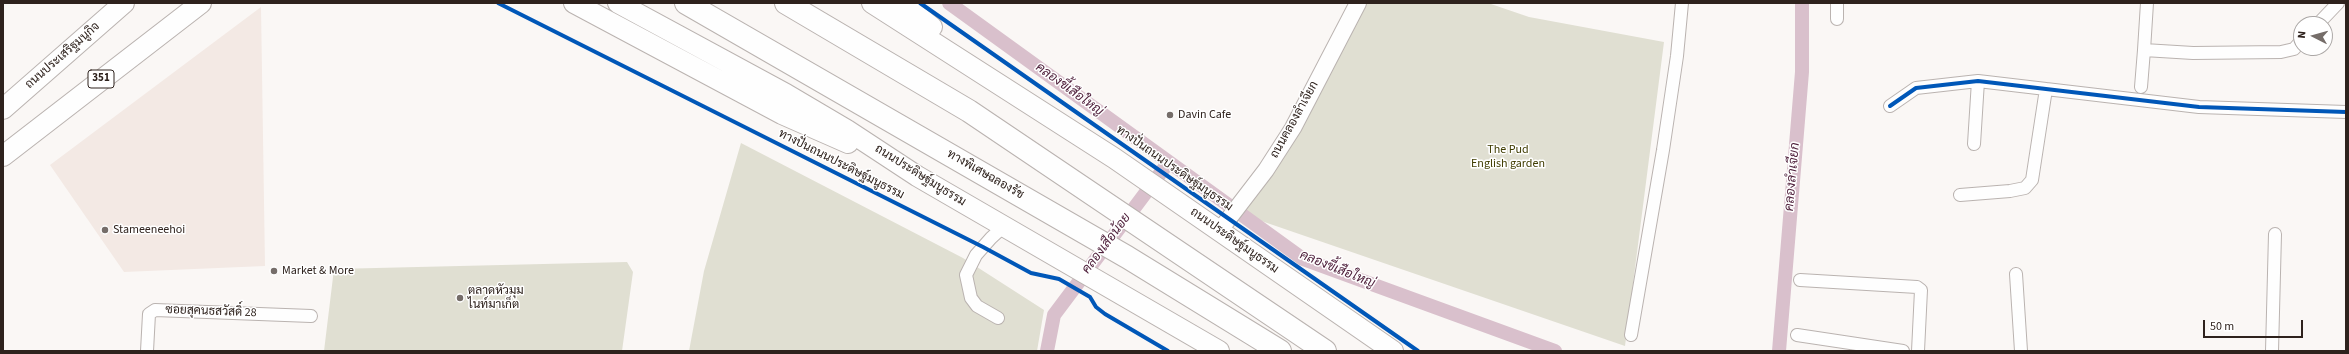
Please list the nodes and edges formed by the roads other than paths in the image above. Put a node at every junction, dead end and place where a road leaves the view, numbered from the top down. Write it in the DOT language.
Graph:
graph roads {
  1 [pos="124,3"];
  2 [pos="201,3"];
  3 [pos="574,3"];
  4 [pos="618,3"];
  5 [pos="686,3"];
  6 [pos="786,3"];
  7 [pos="872,3"];
  8 [pos="902,3"];
  9 [pos="1358,3"];
  10 [pos="1682,3"];
  11 [pos="1837,3"];
  12 [pos="2147,3"];
  13 [pos="2338,3"];
  14 [pos="2326,16"];
  15 [pos="1837,19"];
  16 [pos="2293,48"];
  17 [pos="2144,50"];
  18 [pos="1978,81"];
  19 [pos="2142,87"];
  20 [pos="2046,89"];
  21 [pos="1009,90"];
  22 [pos="1890,106"];
  23 [pos="3,109"];
  24 [pos="2346,112"];
  25 [pos="1974,144"];
  26 [pos="3,156"];
  27 [pos="916,176"];
  28 [pos="1960,195"];
  29 [pos="1230,218"];
  30 [pos="1004,226"];
  31 [pos="2275,234"];
  32 [pos="2016,274"];
  33 [pos="1800,280"];
  34 [pos="312,316"];
  35 [pos="998,318"];
  36 [pos="1631,335"];
  37 [pos="1797,335"];
  38 [pos="1848,347"];
  39 [pos="1211,349"];
  40 [pos="147,351"];
  41 [pos="1280,351"];
  42 [pos="1325,351"];
  43 [pos="1393,351"];
  44 [pos="1903,351"];
  45 [pos="1918,351"];
  46 [pos="2020,351"];
  47 [pos="2272,351"];
  1 -- 23 [label="main road, ถนนประเสริฐมนูกิจ"];
  2 -- 26 [label="main road, 351"];
  3 -- 27 [label="main road"];
  4 -- 27 [label="main road, ถนนประดิษฐ์มนูธรรม"];
  5 -- 41 [label="highway, ทางพิเศษฉลองรัช"];
  6 -- 42 [label="highway"];
  7 -- 21 [label="main road, ถนนประดิษฐ์มนูธรรม"];
  8 -- 21 [label="main road"];
  9 -- 29 [label="street, ถนนคลองลำเจียก"];
  10 -- 36 [label="street"];
  11 -- 15 [label="street"];
  12 -- 17 [label="street"];
  13 -- 14 [label="street"];
  16 -- 17 [label="street"];
  17 -- 19 [label="street"];
  18 -- 20 [label="street"];
  18 -- 22 [label="street"];
  18 -- 25 [label="street"];
  20 -- 24 [label="street"];
  20 -- 28 [label="street"];
  21 -- 29 [label="main road, ถนนประดิษฐ์มนูธรรม"];
  27 -- 30 [label="main road, ถนนประดิษฐ์มนูธรรม"];
  29 -- 43 [label="main road, ถนนประดิษฐ์มนูธรรม"];
  30 -- 35 [label="street"];
  30 -- 39 [label="main road, ถนนประดิษฐ์มนูธรรม"];
  31 -- 47 [label="street"];
  32 -- 46 [label="street"];
  33 -- 45 [label="street"];
  34 -- 40 [label="street, ซอยสุคนธสวัสดิ์ 28"];
  37 -- 38 [label="street"];
  38 -- 44 [label="street"];
}
